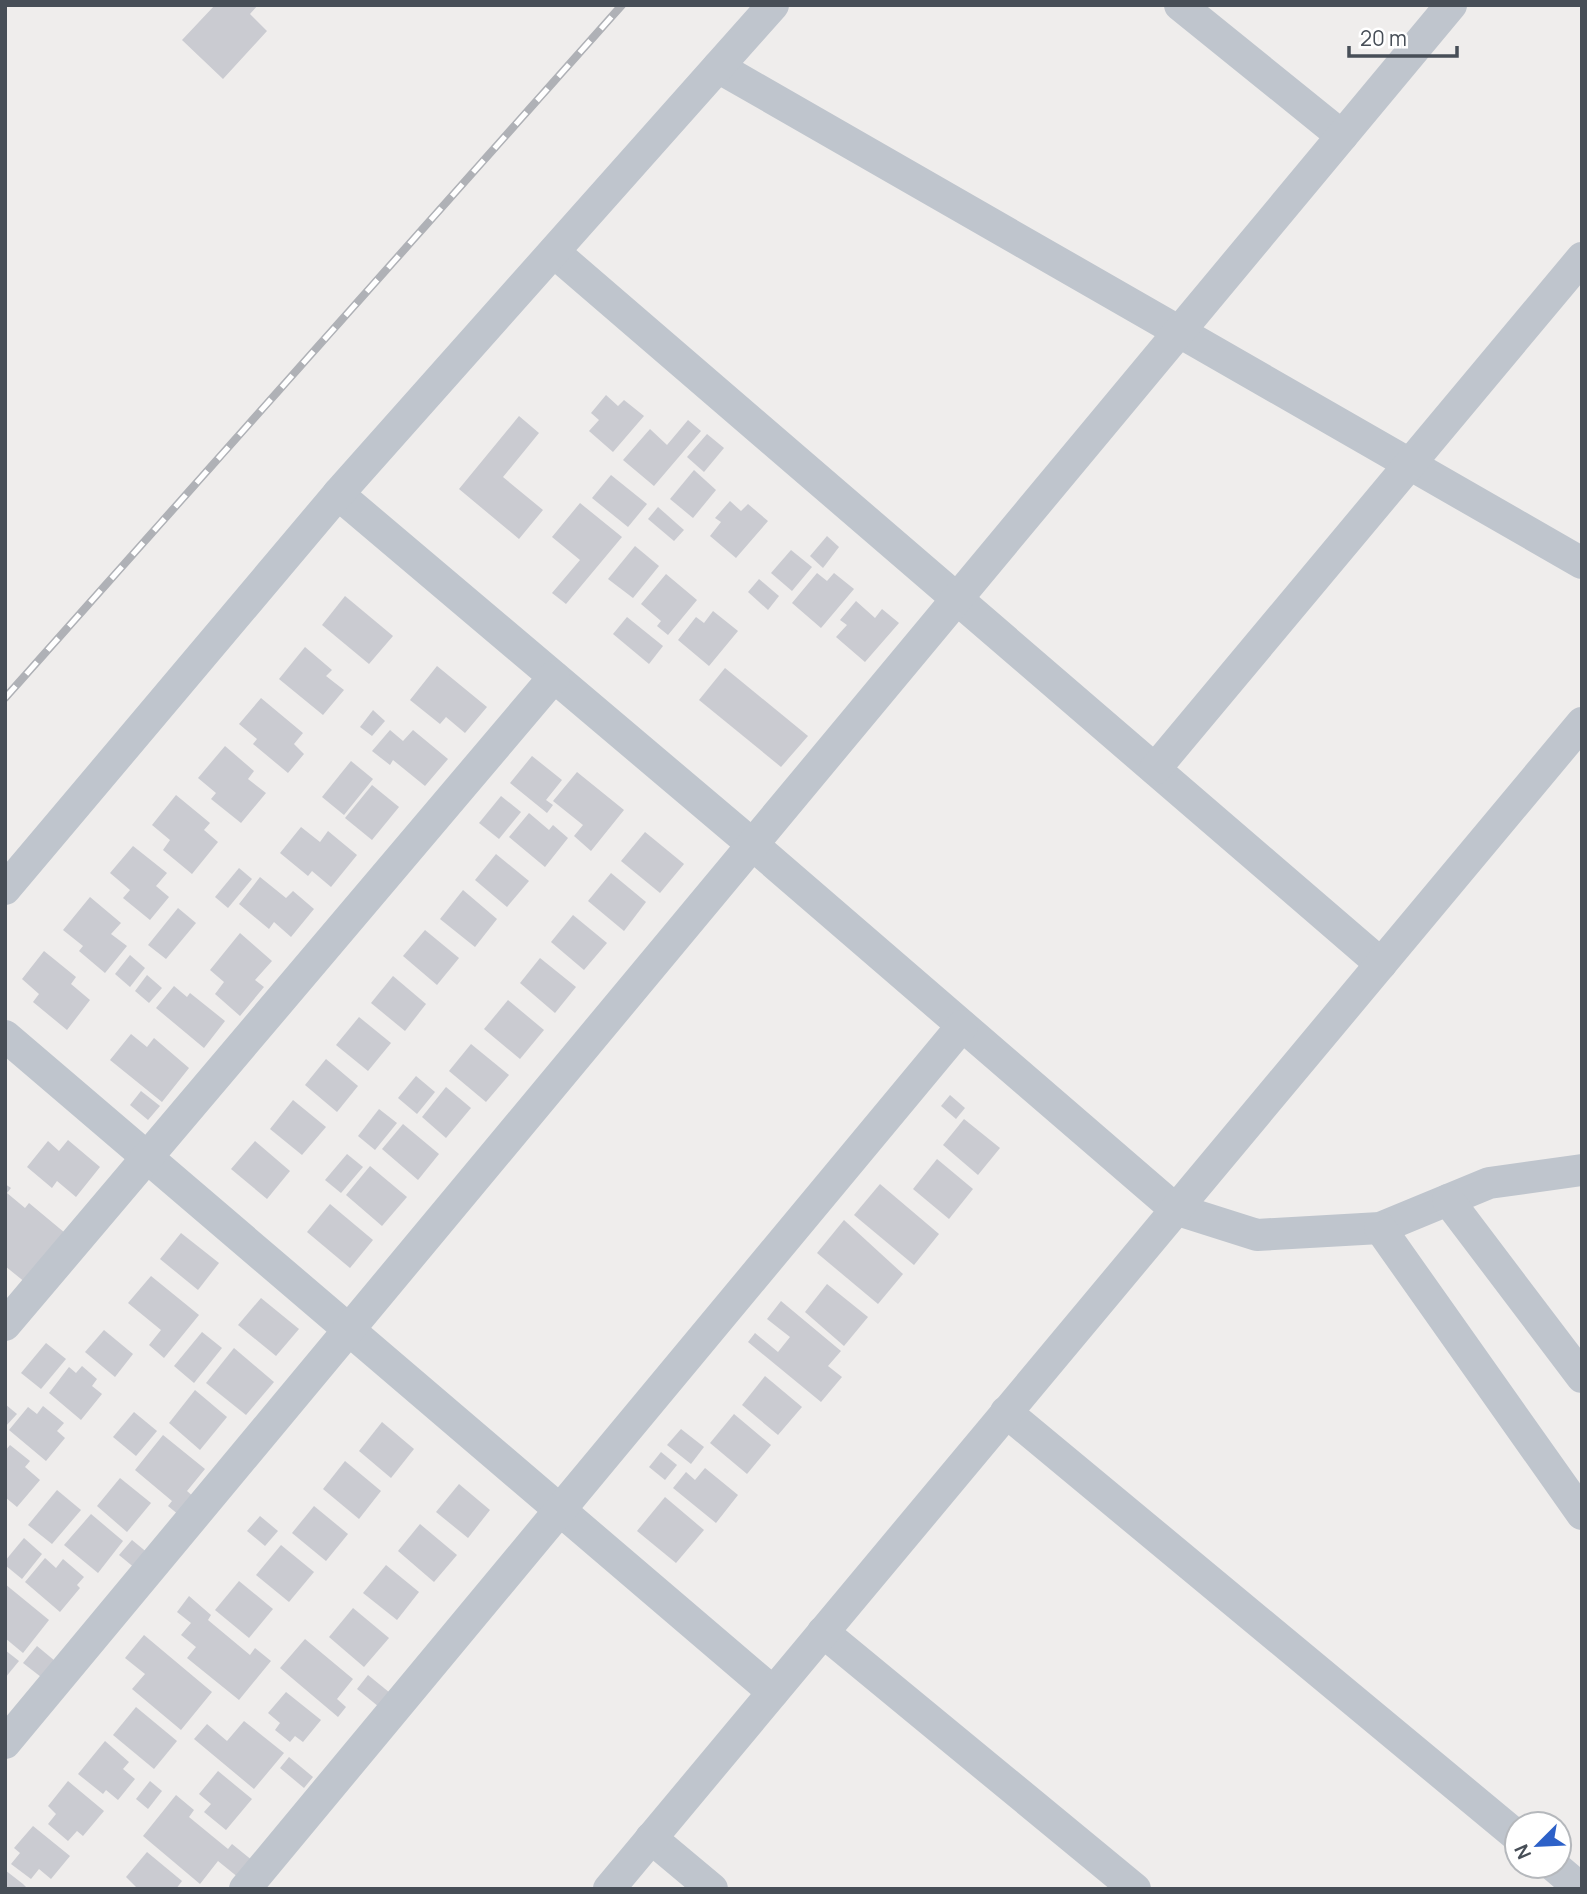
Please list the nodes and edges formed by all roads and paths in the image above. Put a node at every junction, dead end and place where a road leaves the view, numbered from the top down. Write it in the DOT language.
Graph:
graph roads {
  1 [pos="773,5"];
  2 [pos="1180,5"];
  3 [pos="1451,5"];
  4 [pos="718,67"];
  5 [pos="1342,136"];
  6 [pos="554,251"];
  7 [pos="1582,258"];
  8 [pos="1180,332"];
  9 [pos="1410,464"];
  10 [pos="338,494"];
  11 [pos="1582,563"];
  12 [pos="956,601"];
  13 [pos="554,677"];
  14 [pos="1582,723"];
  15 [pos="1155,769"];
  16 [pos="753,845"];
  17 [pos="5,889"];
  18 [pos="1381,964"];
  19 [pos="962,1026"];
  20 [pos="5,1037"];
  21 [pos="147,1158"];
  22 [pos="1582,1170"];
  23 [pos="1448,1199"];
  24 [pos="1175,1209"];
  25 [pos="1380,1228"];
  26 [pos="5,1325"];
  27 [pos="349,1330"];
  28 [pos="1582,1377"];
  29 [pos="1006,1412"];
  30 [pos="559,1510"];
  31 [pos="1582,1514"];
  32 [pos="823,1632"];
  33 [pos="772,1692"];
  34 [pos="5,1743"];
  35 [pos="1503,1824"];
  36 [pos="651,1838"];
  37 [pos="245,1889"];
  38 [pos="609,1889"];
  39 [pos="712,1889"];
  40 [pos="1135,1889"];
  1 -- 4 [label="street"];
  2 -- 5 [label="street"];
  3 -- 5 [label="street"];
  4 -- 6 [label="street"];
  4 -- 8 [label="street"];
  5 -- 8 [label="street"];
  6 -- 10 [label="street"];
  6 -- 12 [label="street"];
  7 -- 9 [label="street"];
  8 -- 9 [label="street"];
  8 -- 12 [label="street"];
  9 -- 11 [label="street"];
  9 -- 15 [label="street"];
  10 -- 13 [label="street"];
  10 -- 17 [label="street"];
  12 -- 15 [label="street"];
  12 -- 16 [label="street"];
  13 -- 16 [label="street"];
  13 -- 21 [label="street"];
  14 -- 18 [label="street"];
  15 -- 18 [label="street"];
  16 -- 19 [label="street"];
  16 -- 27 [label="street"];
  18 -- 24 [label="street"];
  19 -- 24 [label="street"];
  19 -- 30 [label="street"];
  20 -- 21 [label="street"];
  21 -- 26 [label="street"];
  21 -- 27 [label="street"];
  22 -- 23 [label="street"];
  23 -- 25 [label="street"];
  23 -- 28 [label="street"];
  24 -- 25 [label="street"];
  24 -- 29 [label="street"];
  25 -- 31 [label="street"];
  27 -- 30 [label="street"];
  27 -- 34 [label="street"];
  29 -- 32 [label="street"];
  29 -- 35 [label="street"];
  30 -- 33 [label="street"];
  30 -- 37 [label="street"];
  32 -- 33 [label="street"];
  32 -- 40 [label="street"];
  33 -- 36 [label="street"];
  36 -- 38 [label="street"];
  36 -- 39 [label="street"];
}
